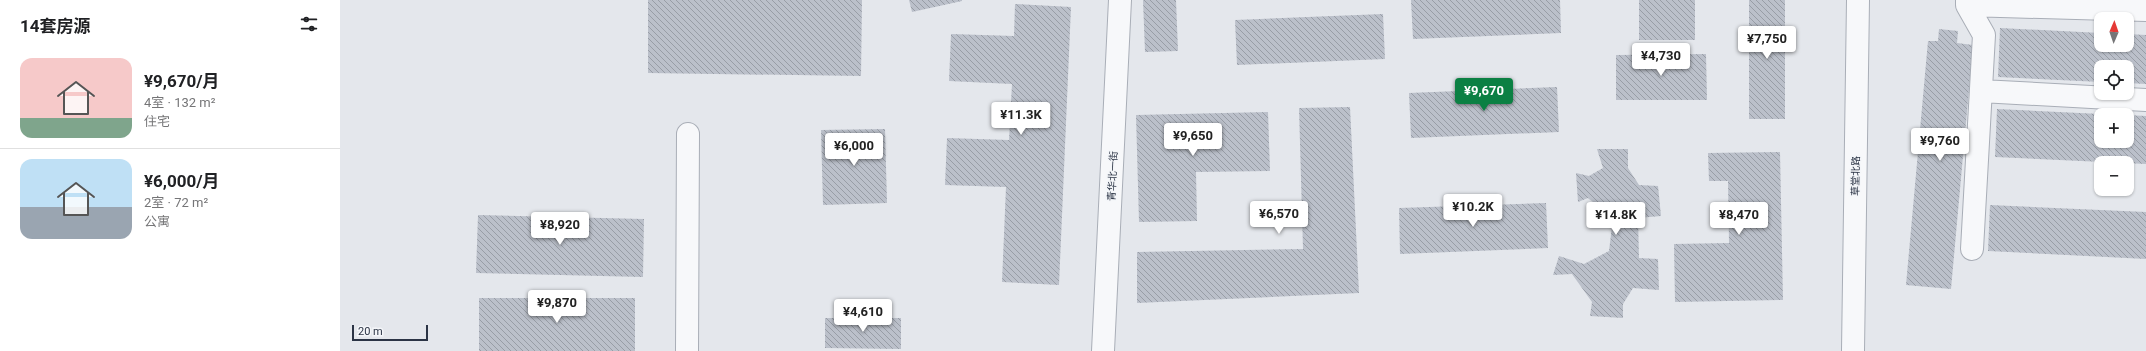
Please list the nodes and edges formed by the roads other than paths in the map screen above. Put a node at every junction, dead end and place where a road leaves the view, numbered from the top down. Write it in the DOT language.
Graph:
graph roads {
  1 [pos="1120,0"];
  2 [pos="1858,0"];
  3 [pos="1967,2"];
  4 [pos="2146,10"];
  5 [pos="1981,91"];
  6 [pos="2146,100"];
  7 [pos="688,134"];
  8 [pos="1972,248"];
  9 [pos="687,351"];
  10 [pos="1103,351"];
  11 [pos="1853,351"];
  1 -- 10 [label="street, 青华北一街"];
  2 -- 11 [label="street, 草堂北路"];
  3 -- 4 [label="street"];
  3 -- 5 [label="street"];
  5 -- 6 [label="street"];
  5 -- 8 [label="street"];
  7 -- 9 [label="street"];
}
